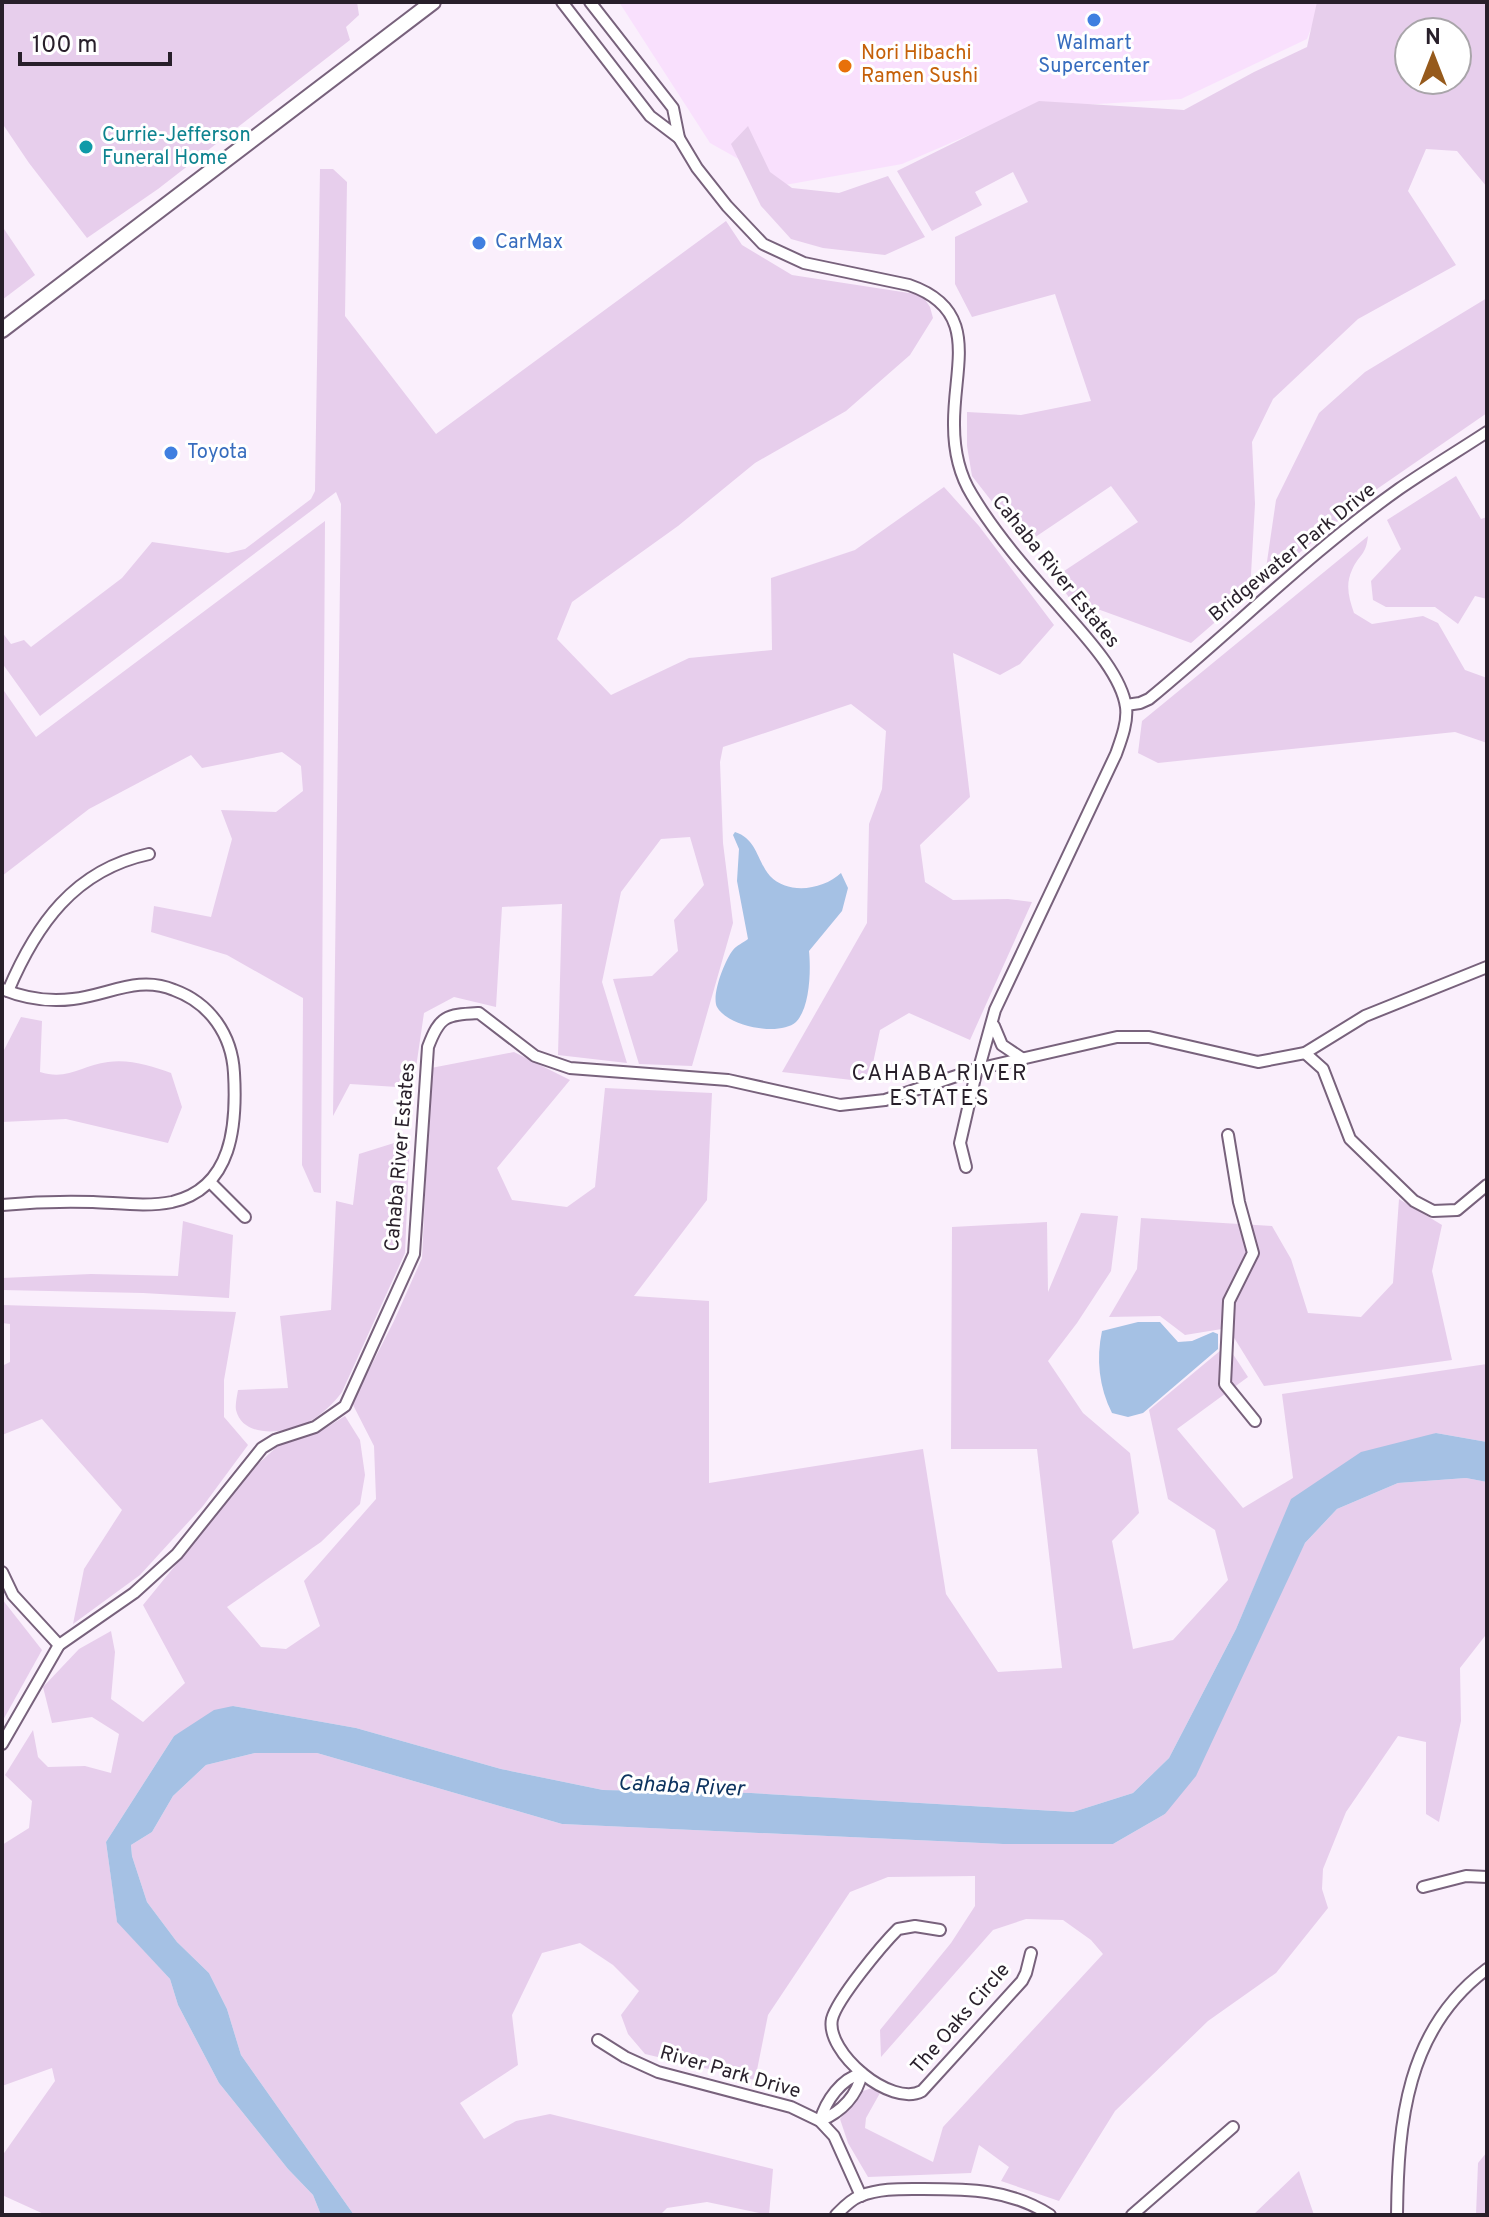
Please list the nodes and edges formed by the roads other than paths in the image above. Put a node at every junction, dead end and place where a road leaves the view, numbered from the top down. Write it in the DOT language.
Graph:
graph roads {
  1 [pos="433,2"];
  2 [pos="562,2"];
  3 [pos="590,2"];
  4 [pos="679,138"];
  5 [pos="5,323"];
  6 [pos="1487,432"];
  7 [pos="1126,705"];
  8 [pos="149,854"];
  9 [pos="1487,967"];
  10 [pos="5,990"];
  11 [pos="993,1023"];
  12 [pos="1305,1053"];
  13 [pos="1023,1059"];
  14 [pos="978,1068"];
  15 [pos="1228,1135"];
  16 [pos="966,1167"];
  17 [pos="210,1182"];
  18 [pos="1487,1185"];
  19 [pos="2,1205"];
  20 [pos="245,1217"];
  21 [pos="1255,1421"];
  22 [pos="2,1572"];
  23 [pos="59,1645"];
  24 [pos="2,1744"];
  25 [pos="1487,1877"];
  26 [pos="1423,1887"];
  27 [pos="940,1930"];
  28 [pos="1031,1953"];
  29 [pos="1487,1969"];
  30 [pos="598,2040"];
  31 [pos="862,2073"];
  32 [pos="820,2121"];
  33 [pos="1233,2127"];
  34 [pos="861,2196"];
  35 [pos="836,2215"];
  36 [pos="1050,2215"];
  37 [pos="1132,2215"];
  38 [pos="1397,2215"];
  1 -- 5 [label="main road"];
  2 -- 4 [label="street, Cahaba River Estates"];
  3 -- 4 [label="street, Cahaba River Estates"];
  4 -- 7 [label="street, Cahaba River Estates"];
  6 -- 7 [label="street, Bridgewater Park Drive"];
  7 -- 11 [label="street"];
  8 -- 10 [label="street"];
  9 -- 12 [label="street, Cahaba River Estates"];
  10 -- 17 [label="street"];
  11 -- 13 [label="street"];
  11 -- 14 [label="street"];
  12 -- 13 [label="street, Cahaba River Estates"];
  12 -- 18 [label="street"];
  13 -- 14 [label="street, Cahaba River Estates"];
  14 -- 16 [label="street"];
  14 -- 23 [label="street, Cahaba River Estates"];
  15 -- 21 [label="street"];
  17 -- 19 [label="street"];
  17 -- 20 [label="street"];
  22 -- 23 [label="street"];
  23 -- 24 [label="street, Cahaba River Estates"];
  25 -- 26 [label="street"];
  27 -- 31 [label="street, The Oaks Circle"];
  28 -- 31 [label="street, The Oaks Circle"];
  29 -- 38 [label="street"];
  30 -- 32 [label="street, River Park Drive"];
  31 -- 32 [label="street"];
  32 -- 34 [label="street, River Park Drive"];
  33 -- 37 [label="street"];
  34 -- 35 [label="street"];
  34 -- 36 [label="street"];
}
